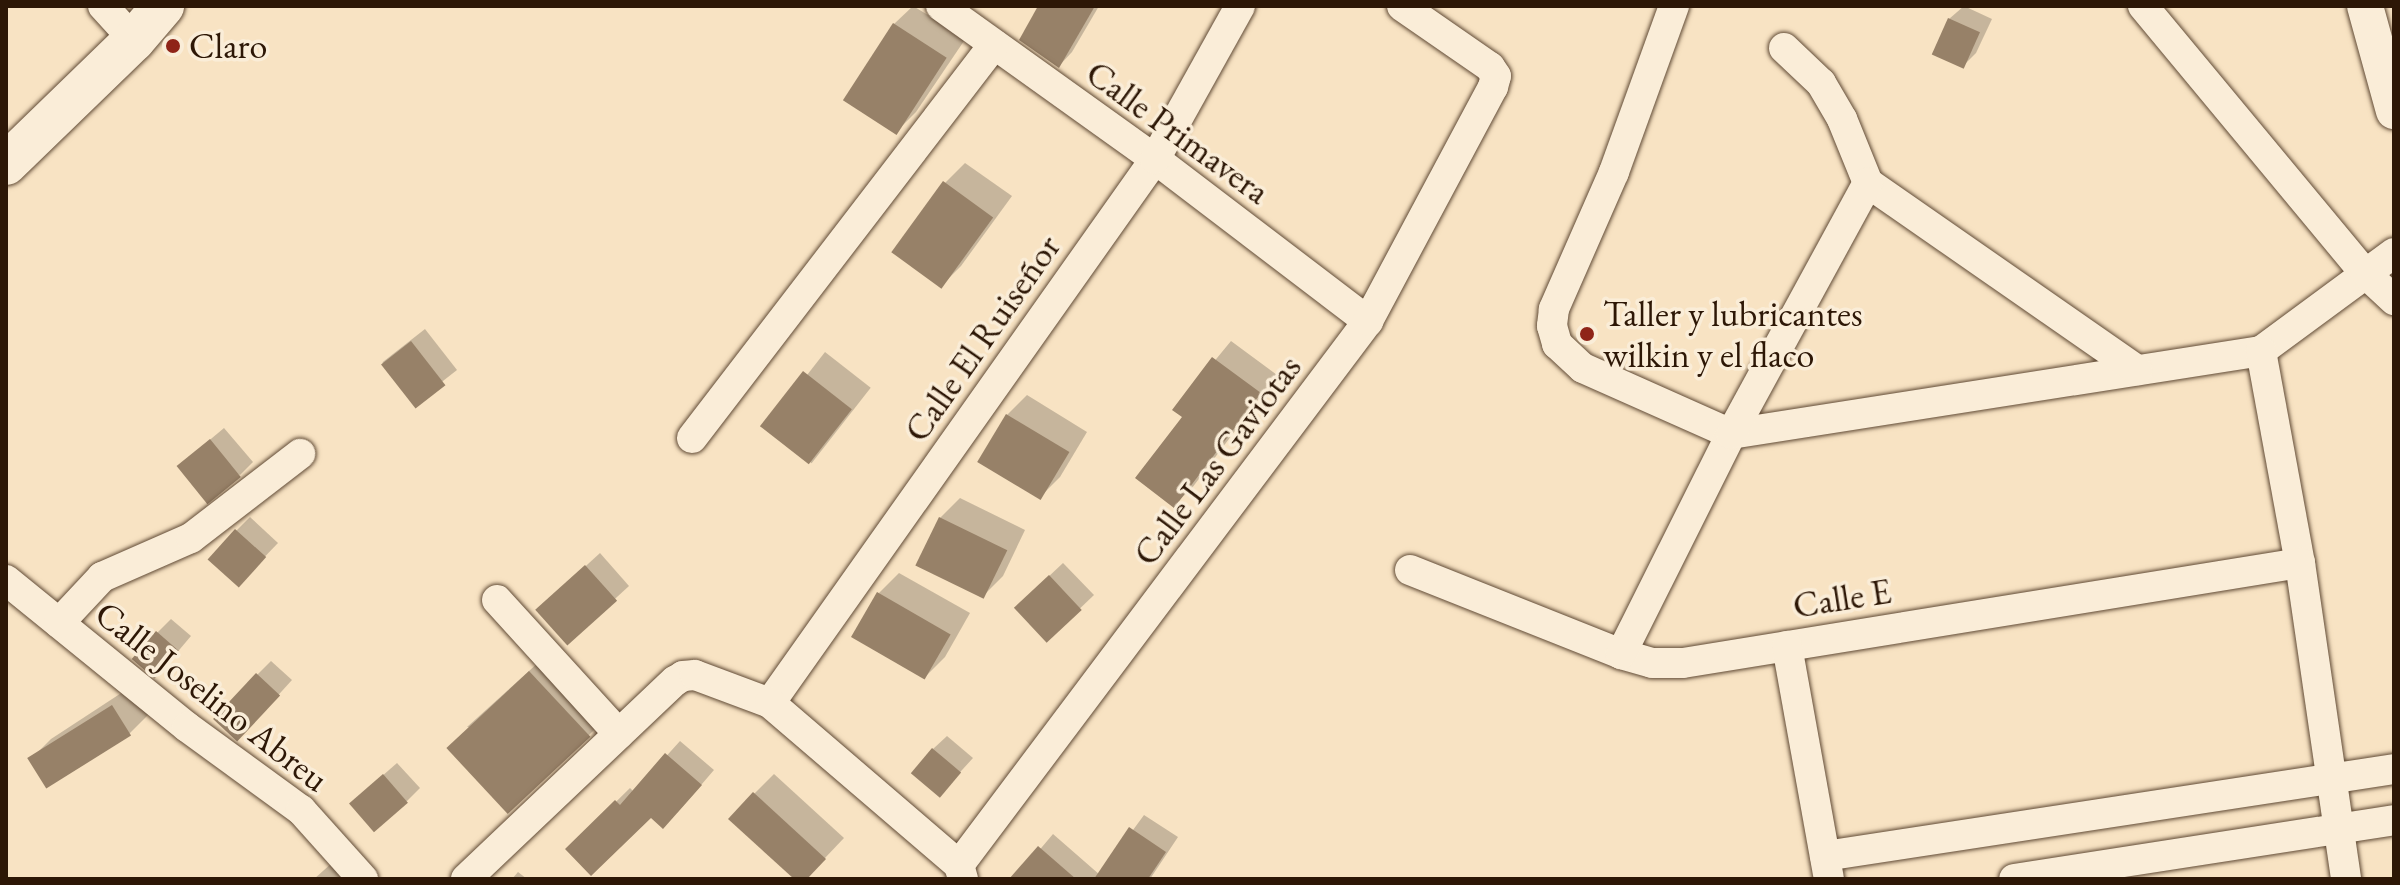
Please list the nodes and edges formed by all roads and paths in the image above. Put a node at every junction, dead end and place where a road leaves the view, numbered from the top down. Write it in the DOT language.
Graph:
graph roads {
  1 [pos="103,6"];
  2 [pos="163,6"];
  3 [pos="941,6"];
  4 [pos="1240,6"];
  5 [pos="1674,6"];
  6 [pos="2143,6"];
  7 [pos="2365,6"];
  8 [pos="1422,11"];
  9 [pos="983,26"];
  10 [pos="134,40"];
  11 [pos="1784,48"];
  12 [pos="2394,111"];
  13 [pos="8,156"];
  14 [pos="1155,159"];
  15 [pos="1868,183"];
  16 [pos="2394,253"];
  17 [pos="2365,273"];
  18 [pos="2394,300"];
  19 [pos="1368,321"];
  20 [pos="2261,351"];
  21 [pos="2137,370"];
  22 [pos="1731,434"];
  23 [pos="692,438"];
  24 [pos="300,454"];
  25 [pos="2300,563"];
  26 [pos="1410,570"];
  27 [pos="6,580"];
  28 [pos="497,600"];
  29 [pos="59,623"];
  30 [pos="1787,646"];
  31 [pos="1621,654"];
  32 [pos="770,703"];
  33 [pos="619,734"];
  34 [pos="2394,769"];
  35 [pos="2331,779"];
  36 [pos="2394,820"];
  37 [pos="2339,829"];
  38 [pos="1827,868"];
  39 [pos="961,872"];
  40 [pos="363,879"];
  41 [pos="466,879"];
  42 [pos="2014,879"];
  43 [pos="2346,879"];
  1 -- 10 [label="street"];
  2 -- 10 [label="main road"];
  3 -- 9 [label="street, Calle Primavera"];
  4 -- 14 [label="street, Calle El Ruiseñor"];
  5 -- 22 [label="street"];
  6 -- 17 [label="street"];
  7 -- 12 [label="street"];
  8 -- 19 [label="street, Calle Las Gaviotas"];
  9 -- 14 [label="street, Calle Primavera"];
  9 -- 23 [label="street"];
  10 -- 13 [label="main road"];
  11 -- 15 [label="street"];
  14 -- 19 [label="street, Calle Primavera"];
  14 -- 32 [label="street, Calle El Ruiseñor"];
  15 -- 21 [label="street"];
  15 -- 22 [label="street"];
  16 -- 17 [label="street"];
  17 -- 18 [label="street"];
  17 -- 20 [label="street"];
  19 -- 39 [label="street, Calle Las Gaviotas"];
  20 -- 21 [label="street"];
  20 -- 25 [label="street"];
  21 -- 22 [label="street"];
  22 -- 31 [label="street"];
  24 -- 29 [label="street"];
  25 -- 30 [label="street, Calle E"];
  25 -- 35 [label="street"];
  26 -- 31 [label="street, Calle E"];
  27 -- 29 [label="street, Calle Joselino Abreu"];
  28 -- 33 [label="street"];
  29 -- 40 [label="street, Calle Joselino Abreu"];
  30 -- 31 [label="street, Calle E"];
  30 -- 38 [label="street"];
  32 -- 33 [label="street"];
  32 -- 39 [label="street"];
  33 -- 41 [label="street"];
  34 -- 35 [label="street"];
  35 -- 37 [label="street"];
  35 -- 38 [label="street"];
  36 -- 37 [label="street"];
  37 -- 42 [label="street"];
  37 -- 43 [label="street"];
}
